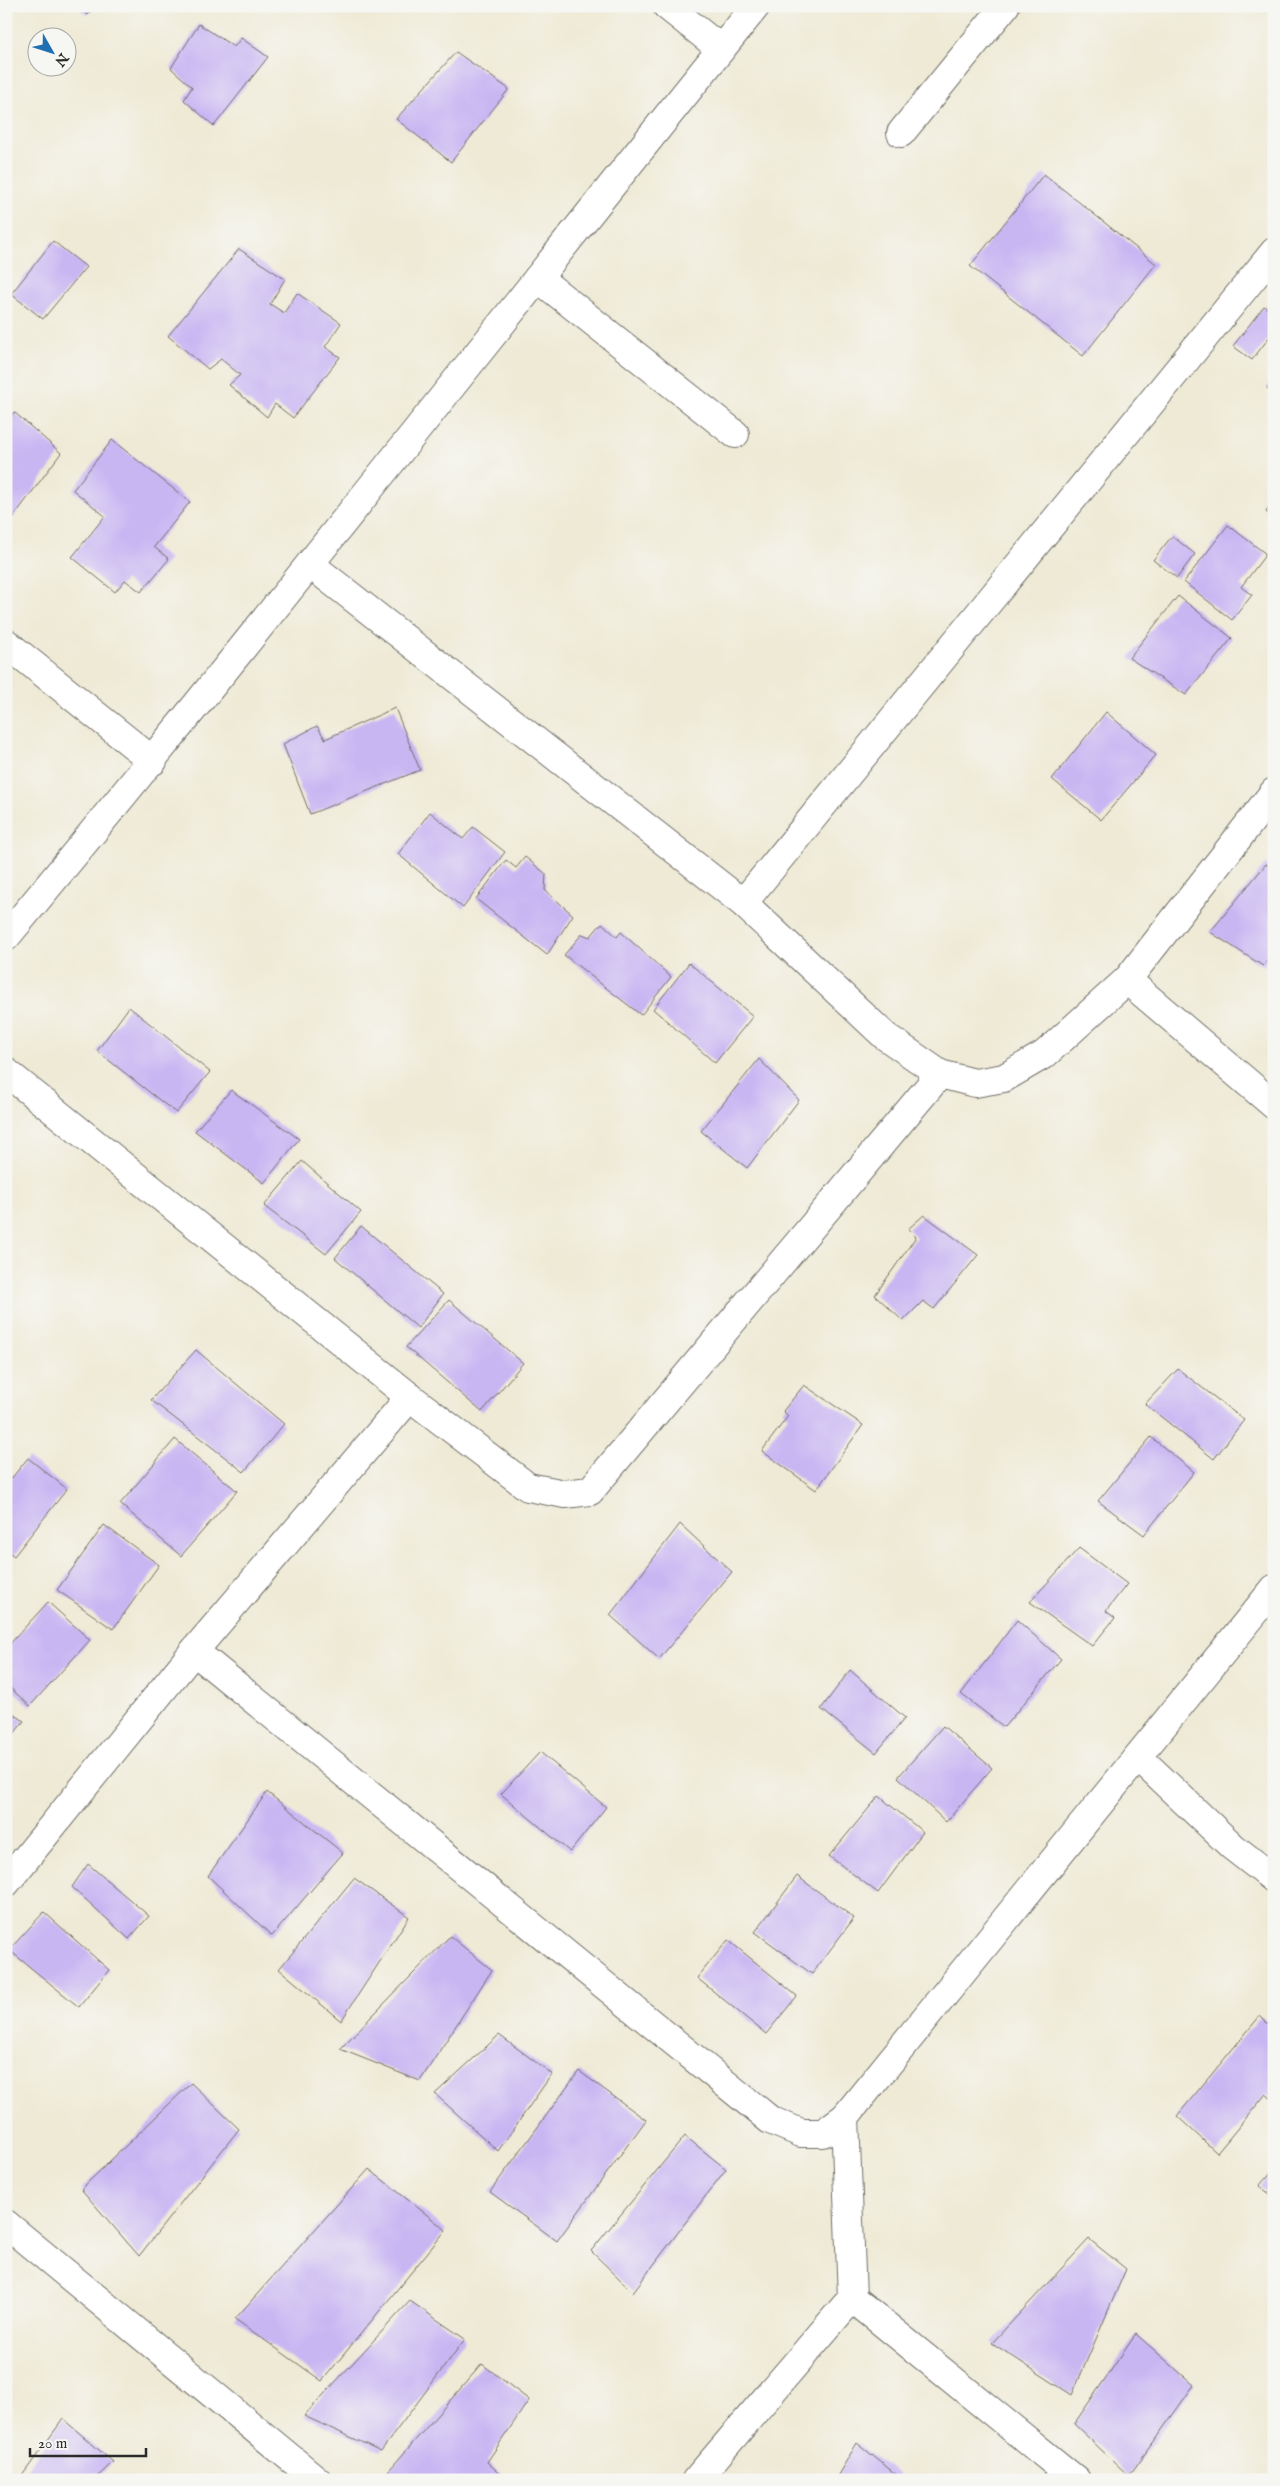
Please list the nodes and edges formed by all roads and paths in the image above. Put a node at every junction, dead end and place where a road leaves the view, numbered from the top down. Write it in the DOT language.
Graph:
graph roads {
  1 [pos="667,6"];
  2 [pos="756,6"];
  3 [pos="1005,6"];
  4 [pos="721,49"];
  5 [pos="901,133"];
  6 [pos="1274,252"];
  7 [pos="538,278"];
  8 [pos="735,434"];
  9 [pos="311,564"];
  10 [pos="6,642"];
  11 [pos="153,761"];
  12 [pos="1274,792"];
  13 [pos="742,903"];
  14 [pos="6,937"];
  15 [pos="1127,980"];
  16 [pos="6,1072"];
  17 [pos="940,1074"];
  18 [pos="1274,1104"];
  19 [pos="410,1397"];
  20 [pos="1274,1589"];
  21 [pos="194,1651"];
  22 [pos="1138,1757"];
  23 [pos="1274,1879"];
  24 [pos="6,1883"];
  25 [pos="845,2117"];
  26 [pos="6,2224"];
  27 [pos="852,2298"];
  28 [pos="316,2480"];
  29 [pos="696,2480"];
  30 [pos="1076,2480"];
  1 -- 4 [label="street"];
  2 -- 4 [label="street"];
  3 -- 5 [label="street"];
  4 -- 7 [label="street"];
  6 -- 13 [label="street"];
  7 -- 8 [label="street"];
  7 -- 9 [label="street"];
  9 -- 11 [label="street"];
  9 -- 13 [label="street"];
  10 -- 11 [label="street"];
  11 -- 14 [label="street"];
  12 -- 15 [label="street"];
  13 -- 17 [label="street"];
  15 -- 17 [label="street"];
  15 -- 18 [label="street"];
  16 -- 19 [label="street"];
  17 -- 19 [label="street"];
  19 -- 21 [label="street"];
  20 -- 22 [label="street"];
  21 -- 24 [label="street"];
  21 -- 25 [label="street"];
  22 -- 23 [label="street"];
  22 -- 25 [label="street"];
  25 -- 27 [label="street"];
  26 -- 28 [label="street"];
  27 -- 29 [label="street"];
  27 -- 30 [label="street"];
}
